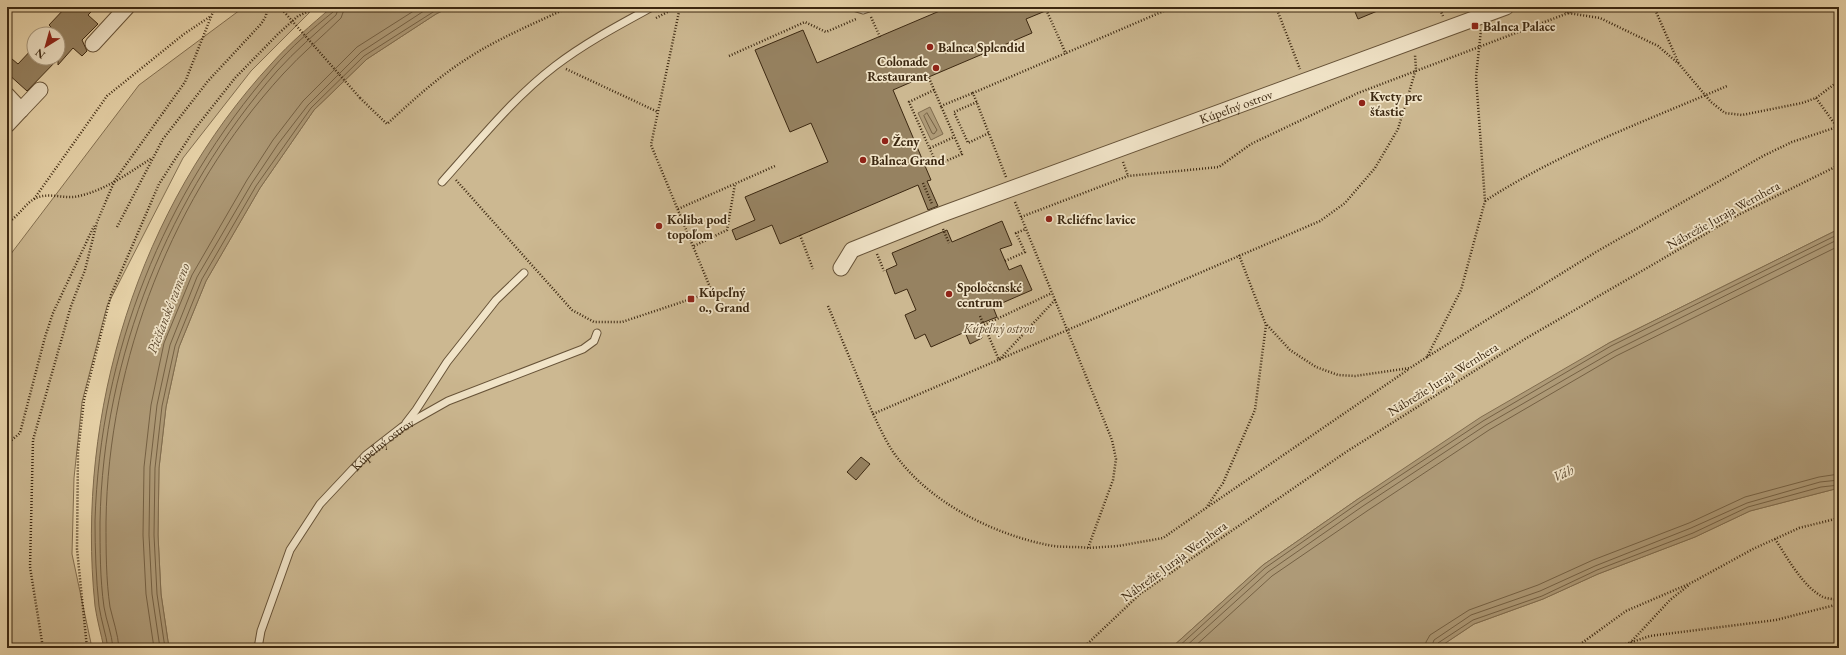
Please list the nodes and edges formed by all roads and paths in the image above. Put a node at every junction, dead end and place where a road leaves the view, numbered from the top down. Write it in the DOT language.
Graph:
graph roads {
  1 [pos="127,7"];
  2 [pos="215,7"];
  3 [pos="267,7"];
  4 [pos="280,7"];
  5 [pos="318,7"];
  6 [pos="569,7"];
  7 [pos="652,7"];
  8 [pos="678,7"];
  9 [pos="853,7"];
  10 [pos="1045,7"];
  11 [pos="1173,7"];
  12 [pos="1276,7"];
  13 [pos="1506,7"];
  14 [pos="1558,7"];
  15 [pos="1584,7"];
  16 [pos="1654,7"];
  17 [pos="870,10"];
  18 [pos="1568,13"];
  19 [pos="211,15"];
  20 [pos="1484,15"];
  21 [pos="650,21"];
  22 [pos="880,37"];
  23 [pos="1413,41"];
  24 [pos="92,44"];
  25 [pos="1478,46"];
  26 [pos="1066,54"];
  27 [pos="729,56"];
  28 [pos="1679,64"];
  29 [pos="572,65"];
  30 [pos="566,69"];
  31 [pos="1416,70"];
  32 [pos="560,74"];
  33 [pos="928,78"];
  34 [pos="1305,80"];
  35 [pos="1836,83"];
  36 [pos="1728,86"];
  37 [pos="40,90"];
  38 [pos="934,90"];
  39 [pos="973,93"];
  40 [pos="7,95"];
  41 [pos="1705,96"];
  42 [pos="1816,98"];
  43 [pos="977,102"];
  44 [pos="941,106"];
  45 [pos="21,110"];
  46 [pos="658,112"];
  47 [pos="7,125"];
  48 [pos="1838,128"];
  49 [pos="989,133"];
  50 [pos="954,137"];
  51 [pos="930,148"];
  52 [pos="154,157"];
  53 [pos="1839,165"];
  54 [pos="775,166"];
  55 [pos="454,178"];
  56 [pos="115,180"];
  57 [pos="442,182"];
  58 [pos="735,184"];
  59 [pos="1010,190"];
  60 [pos="34,199"];
  61 [pos="1485,201"];
  62 [pos="678,209"];
  63 [pos="1022,217"];
  64 [pos="96,222"];
  65 [pos="7,223"];
  66 [pos="117,227"];
  67 [pos="1026,229"];
  68 [pos="800,235"];
  69 [pos="872,242"];
  70 [pos="694,246"];
  71 [pos="1239,255"];
  72 [pos="1005,261"];
  73 [pos="841,268"];
  74 [pos="813,270"];
  75 [pos="884,272"];
  76 [pos="524,273"];
  77 [pos="1052,293"];
  78 [pos="1055,300"];
  79 [pos="828,306"];
  80 [pos="980,316"];
  81 [pos="1266,324"];
  82 [pos="984,325"];
  83 [pos="1068,331"];
  84 [pos="597,333"];
  85 [pos="1427,357"];
  86 [pos="999,360"];
  87 [pos="1410,368"];
  88 [pos="873,414"];
  89 [pos="402,427"];
  90 [pos="7,444"];
  91 [pos="1206,508"];
  92 [pos="1839,518"];
  93 [pos="1775,539"];
  94 [pos="1088,548"];
  95 [pos="1691,583"];
  96 [pos="1839,600"];
  97 [pos="1839,604"];
  98 [pos="1629,643"];
  99 [pos="43,648"];
  100 [pos="87,648"];
  101 [pos="258,648"];
  102 [pos="1083,648"];
  103 [pos="1575,648"];
  104 [pos="1614,648"];
  1 -- 24 [label="street"];
  2 -- 19 [label="path"];
  3 -- 52 [label="path"];
  4 -- 6 [label="path, bridge"];
  5 -- 100 [label="path"];
  7 -- 57 [label="lane"];
  8 -- 21 [label="path"];
  8 -- 46 [label="path"];
  9 -- 17 [label="lane"];
  10 -- 26 [label="path"];
  11 -- 26 [label="path"];
  12 -- 34 [label="path"];
  13 -- 20 [label="street, Kúpeľný ostrov"];
  14 -- 18 [label="path"];
  15 -- 18 [label="path"];
  16 -- 28 [label="path"];
  17 -- 22 [label="path"];
  17 -- 27 [label="path"];
  18 -- 25 [label="path"];
  18 -- 28 [label="path"];
  19 -- 56 [label="path"];
  19 -- 60 [label="path"];
  20 -- 23 [label="street, Kúpeľný ostrov"];
  20 -- 25 [label="path"];
  23 -- 31 [label="path"];
  23 -- 34 [label="street, Kúpeľný ostrov"];
  25 -- 31 [label="path"];
  25 -- 61 [label="path"];
  26 -- 39 [label="path"];
  28 -- 41 [label="path"];
  29 -- 30 [label="path"];
  30 -- 32 [label="path"];
  30 -- 46 [label="path"];
  31 -- 63 [label="path"];
  31 -- 71 [label="path"];
  33 -- 38 [label="path"];
  34 -- 59 [label="street, Kúpeľný ostrov"];
  35 -- 42 [label="path"];
  36 -- 41 [label="path"];
  37 -- 45 [label="street"];
  38 -- 44 [label="path"];
  38 -- 51 [label="path"];
  39 -- 43 [label="path"];
  39 -- 44 [label="path"];
  40 -- 45 [label="street"];
  41 -- 42 [label="path"];
  41 -- 61 [label="path"];
  42 -- 48 [label="path"];
  43 -- 49 [label="path"];
  43 -- 49 [label="path"];
  44 -- 50 [label="path"];
  45 -- 47 [label="street"];
  46 -- 62 [label="path"];
  48 -- 85 [label="path"];
  49 -- 59 [label="path"];
  50 -- 51 [label="path"];
  50 -- 51 [label="path"];
  52 -- 56 [label="path"];
  52 -- 66 [label="path"];
  53 -- 102 [label="path, Nábrežie Juraja Wernhera"];
  54 -- 58 [label="path"];
  55 -- 70 [label="path"];
  56 -- 60 [label="path"];
  56 -- 64 [label="path"];
  58 -- 62 [label="path"];
  58 -- 70 [label="path"];
  59 -- 63 [label="path"];
  59 -- 69 [label="street, Kúpeľný ostrov"];
  60 -- 65 [label="path"];
  61 -- 85 [label="path"];
  62 -- 70 [label="path"];
  63 -- 67 [label="path"];
  64 -- 90 [label="path"];
  64 -- 99 [label="path"];
  67 -- 72 [label="path"];
  67 -- 77 [label="path"];
  68 -- 74 [label="path"];
  69 -- 73 [label="street, Kúpeľný ostrov"];
  69 -- 75 [label="path"];
  71 -- 81 [label="path"];
  71 -- 83 [label="path"];
  76 -- 89 [label="lane"];
  77 -- 78 [label="path"];
  77 -- 82 [label="path"];
  78 -- 83 [label="path"];
  78 -- 86 [label="path"];
  79 -- 88 [label="path"];
  80 -- 82 [label="path"];
  81 -- 87 [label="path"];
  81 -- 91 [label="path"];
  82 -- 86 [label="path"];
  83 -- 86 [label="path"];
  83 -- 94 [label="path"];
  84 -- 89 [label="lane, Kúpeľný ostrov"];
  85 -- 87 [label="path"];
  86 -- 88 [label="path"];
  87 -- 91 [label="path"];
  88 -- 94 [label="path"];
  89 -- 101 [label="lane, Kúpeľný ostrov"];
  91 -- 94 [label="path"];
  92 -- 93 [label="path"];
  93 -- 95 [label="path"];
  93 -- 96 [label="path"];
  95 -- 98 [label="path"];
  95 -- 103 [label="path"];
  97 -- 98 [label="path"];
  98 -- 104 [label="path"];
}
